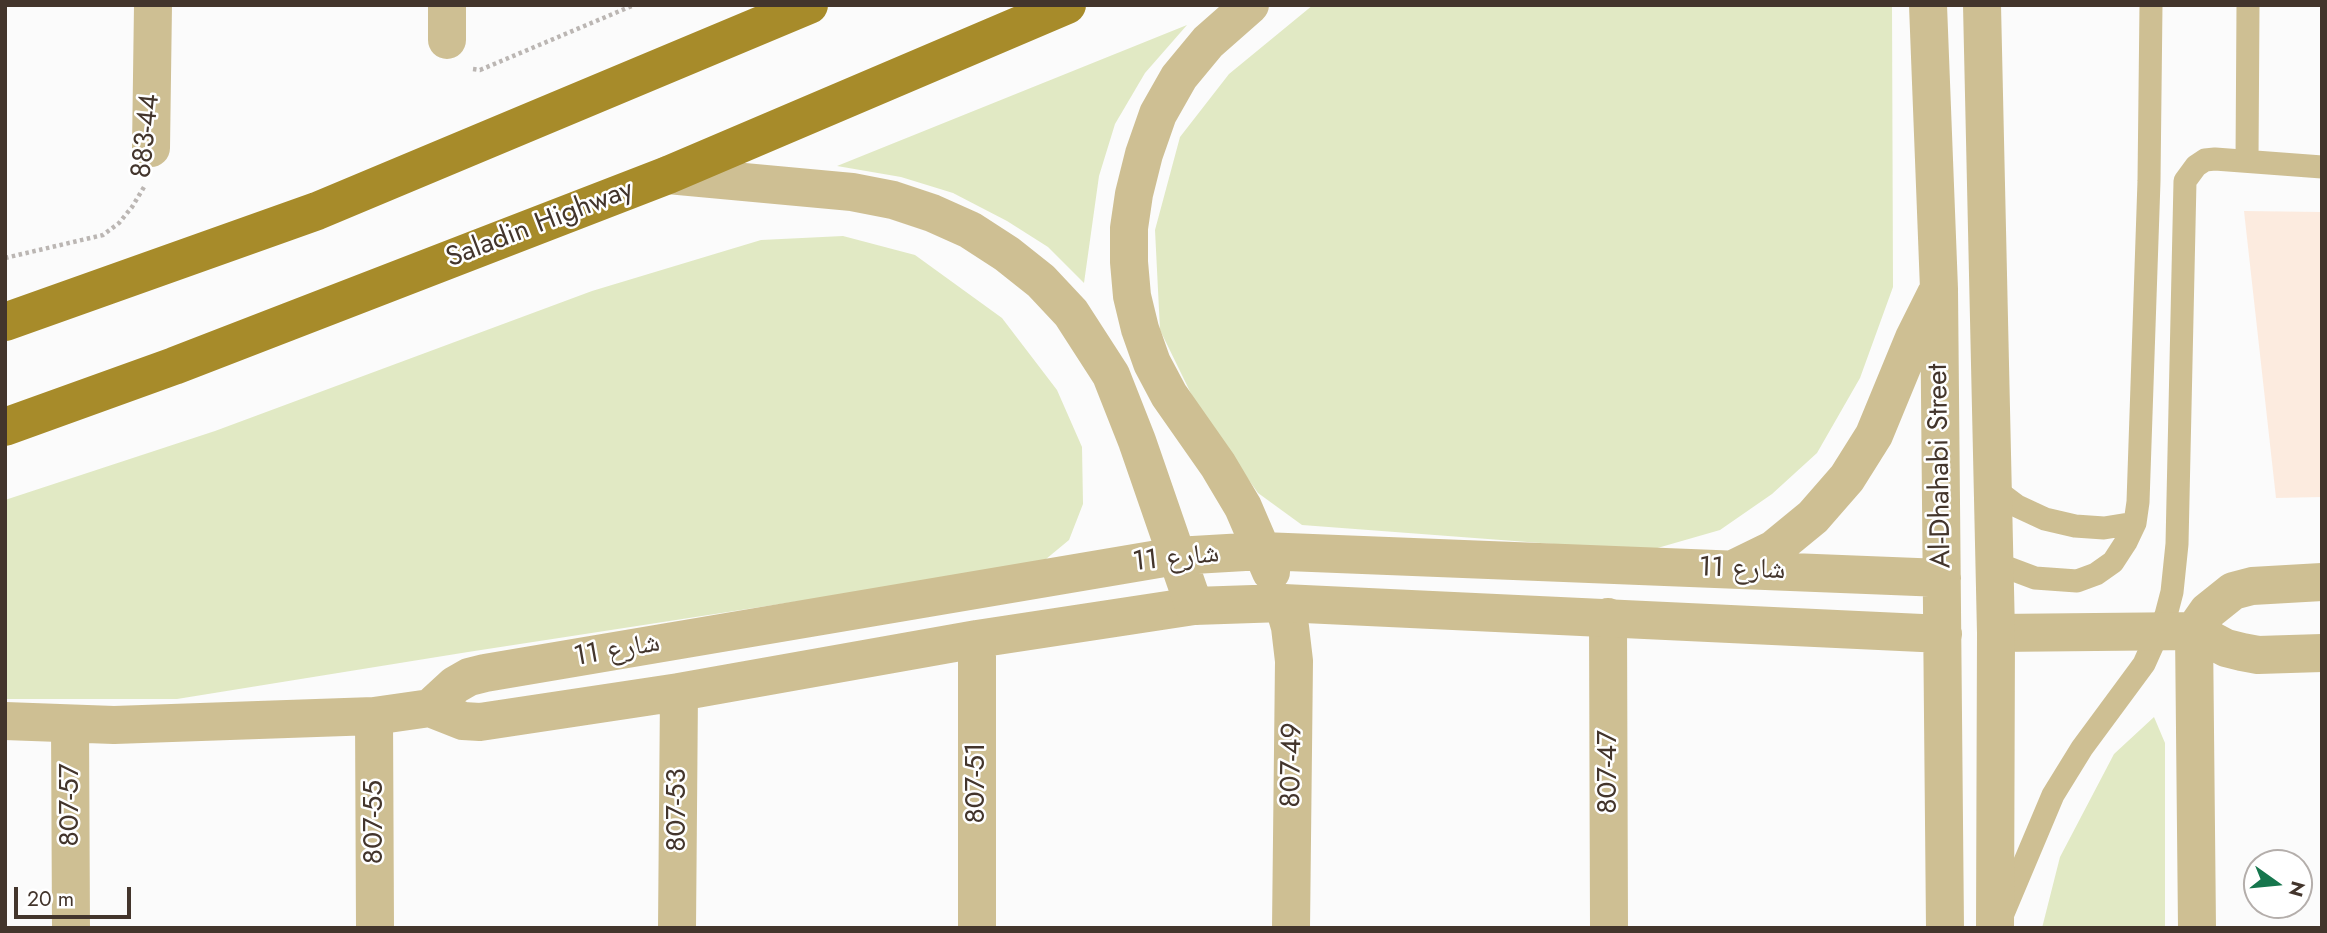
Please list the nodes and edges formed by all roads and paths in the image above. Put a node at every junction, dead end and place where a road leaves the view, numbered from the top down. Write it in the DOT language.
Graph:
graph roads {
  1 [pos="153,5"];
  2 [pos="634,5"];
  3 [pos="809,5"];
  4 [pos="1067,5"];
  5 [pos="1250,5"];
  6 [pos="1927,5"];
  7 [pos="1982,5"];
  8 [pos="2151,5"];
  9 [pos="2248,5"];
  10 [pos="447,23"];
  11 [pos="151,148"];
  12 [pos="2247,161"];
  13 [pos="2322,167"];
  14 [pos="668,175"];
  15 [pos="5,258"];
  16 [pos="1939,289"];
  17 [pos="5,322"];
  18 [pos="5,427"];
  19 [pos="1993,488"];
  20 [pos="2135,523"];
  21 [pos="1262,551"];
  22 [pos="1177,556"];
  23 [pos="1995,563"];
  24 [pos="1731,569"];
  25 [pos="1942,578"];
  26 [pos="2322,582"];
  27 [pos="1283,603"];
  28 [pos="1194,606"];
  29 [pos="1608,617"];
  30 [pos="2176,631"];
  31 [pos="1943,634"];
  32 [pos="1996,634"];
  33 [pos="977,639"];
  34 [pos="2322,653"];
  35 [pos="679,692"];
  36 [pos="430,708"];
  37 [pos="374,716"];
  38 [pos="5,721"];
  39 [pos="70,724"];
  40 [pos="71,928"];
  41 [pos="375,928"];
  42 [pos="677,928"];
  43 [pos="977,928"];
  44 [pos="1291,928"];
  45 [pos="1609,928"];
  46 [pos="1945,928"];
  47 [pos="1995,928"];
  48 [pos="2197,928"];
  1 -- 11 [label="street, 883-44"];
  2 -- 10 [label="path"];
  3 -- 17 [label="main road"];
  4 -- 14 [label="main road, Saladin Highway"];
  5 -- 21 [label="street, 807-49"];
  6 -- 16 [label="street, Al-Dhahabi Street"];
  7 -- 19 [label="street, Al-Dhahabi Street"];
  8 -- 20 [label="lane"];
  9 -- 12 [label="lane"];
  11 -- 15 [label="path, 883-44"];
  12 -- 13 [label="lane"];
  12 -- 30 [label="lane"];
  14 -- 18 [label="main road, Saladin Highway"];
  14 -- 22 [label="street"];
  16 -- 24 [label="street"];
  16 -- 25 [label="street, Al-Dhahabi Street"];
  19 -- 20 [label="lane"];
  19 -- 23 [label="street, Al-Dhahabi Street"];
  20 -- 23 [label="lane"];
  21 -- 22 [label="street, شارع 11"];
  21 -- 24 [label="street, شارع 11"];
  21 -- 27 [label="street, 807-49"];
  22 -- 28 [label="street"];
  22 -- 36 [label="street, شارع 11"];
  23 -- 32 [label="street, Al-Dhahabi Street"];
  24 -- 25 [label="street, شارع 11"];
  25 -- 31 [label="street, Al-Dhahabi Street"];
  26 -- 30 [label="street"];
  27 -- 28 [label="street, شارع 11"];
  27 -- 29 [label="street, شارع 11"];
  27 -- 44 [label="street, 807-49"];
  28 -- 33 [label="street, شارع 11"];
  29 -- 31 [label="street, شارع 11"];
  29 -- 45 [label="street, 807-47"];
  30 -- 32 [label="street"];
  30 -- 34 [label="street"];
  30 -- 47 [label="lane"];
  30 -- 48 [label="street"];
  31 -- 46 [label="street, Al-Dhahabi Street"];
  32 -- 47 [label="street, Al-Dhahabi Street"];
  33 -- 35 [label="street, شارع 11"];
  33 -- 43 [label="street, 807-51"];
  35 -- 36 [label="street, شارع 11"];
  35 -- 42 [label="street, 807-53"];
  36 -- 37 [label="street, شارع 11"];
  37 -- 39 [label="street, شارع 11"];
  37 -- 41 [label="street, 807-55"];
  38 -- 39 [label="street, شارع 11"];
  39 -- 40 [label="street, 807-57"];
}
